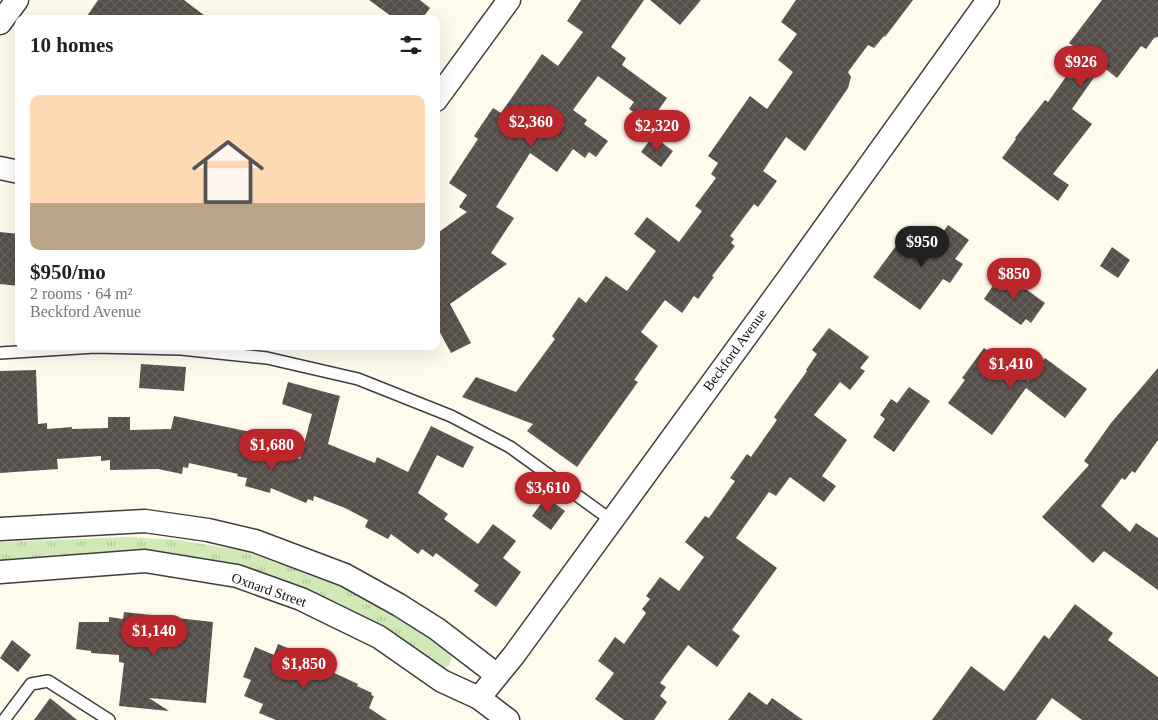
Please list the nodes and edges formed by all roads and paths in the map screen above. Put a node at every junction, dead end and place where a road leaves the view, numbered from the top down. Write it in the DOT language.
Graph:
graph roads {
  1 [pos="17,0"];
  2 [pos="509,0"];
  3 [pos="988,0"];
  4 [pos="0,23"];
  5 [pos="440,95"];
  6 [pos="0,168"];
  7 [pos="15,171"];
  8 [pos="48,350"];
  9 [pos="191,350"];
  10 [pos="0,353"];
  11 [pos="611,520"];
  12 [pos="0,529"];
  13 [pos="0,572"];
  14 [pos="497,675"];
  15 [pos="479,698"];
  16 [pos="4,720"];
  17 [pos="109,720"];
  18 [pos="508,720"];
  1 -- 4 [label="street"];
  2 -- 5 [label="street"];
  3 -- 11 [label="street, Beckford Avenue"];
  6 -- 7 [label="street"];
  8 -- 10 [label="lane"];
  9 -- 11 [label="lane"];
  11 -- 14 [label="street, Beckford Avenue"];
  12 -- 14 [label="street"];
  13 -- 15 [label="street, Oxnard Street"];
  14 -- 15 [label="street, Beckford Avenue"];
  15 -- 18 [label="street, Oxnard Street"];
  16 -- 17 [label="lane"];
}
